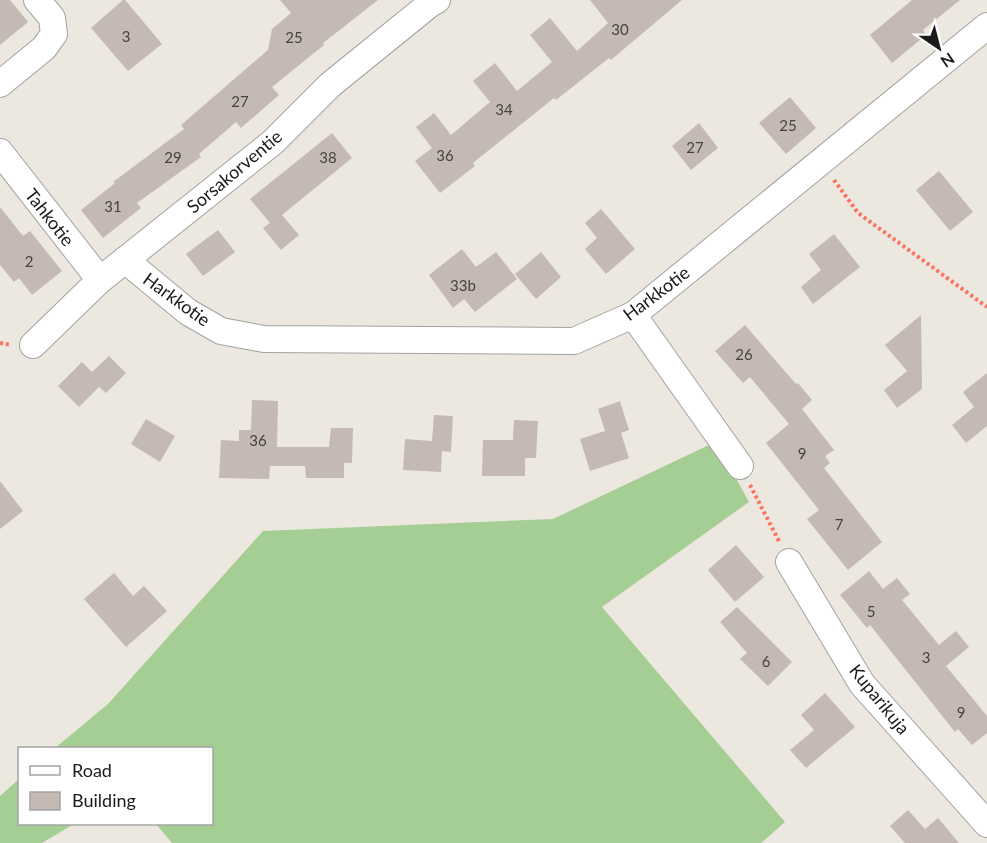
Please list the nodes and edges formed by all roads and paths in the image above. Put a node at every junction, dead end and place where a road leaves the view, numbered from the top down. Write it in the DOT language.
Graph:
graph roads {
  1 [pos="37,0"];
  2 [pos="437,0"];
  3 [pos="987,26"];
  4 [pos="0,84"];
  5 [pos="0,152"];
  6 [pos="821,162"];
  7 [pos="125,260"];
  8 [pos="100,280"];
  9 [pos="987,307"];
  10 [pos="633,315"];
  11 [pos="33,345"];
  12 [pos="740,466"];
  13 [pos="789,562"];
  14 [pos="987,824"];
  1 -- 4 [label="street"];
  2 -- 7 [label="street, Sorsakorventie"];
  3 -- 6 [label="street, Harkkotie"];
  5 -- 8 [label="street, Tahkotie"];
  6 -- 9 [label="path"];
  6 -- 10 [label="street, Harkkotie"];
  7 -- 8 [label="street, Sorsakorventie"];
  7 -- 10 [label="street, Harkkotie"];
  8 -- 11 [label="street, Sorsakorventie"];
  10 -- 12 [label="street"];
  12 -- 13 [label="path"];
  13 -- 14 [label="street, Kuparikuja"];
}
